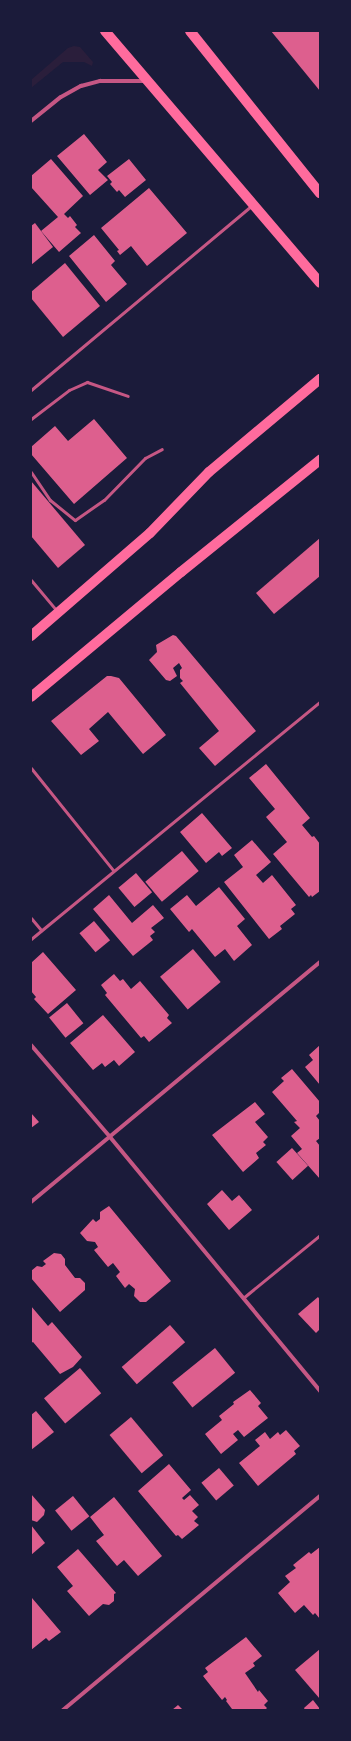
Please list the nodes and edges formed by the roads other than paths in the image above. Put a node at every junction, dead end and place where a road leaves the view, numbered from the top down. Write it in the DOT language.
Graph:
graph roads {
  1 [pos="105,31"];
  2 [pos="190,31"];
  3 [pos="148,81"];
  4 [pos="31,121"];
  5 [pos="320,193"];
  6 [pos="252,205"];
  7 [pos="320,283"];
  8 [pos="320,379"];
  9 [pos="31,390"];
  10 [pos="128,396"];
  11 [pos="31,418"];
  12 [pos="162,449"];
  13 [pos="320,460"];
  14 [pos="31,472"];
  15 [pos="31,580"];
  16 [pos="58,612"];
  17 [pos="31,636"];
  18 [pos="31,697"];
  19 [pos="320,702"];
  20 [pos="31,768"];
  21 [pos="113,870"];
  22 [pos="31,918"];
  23 [pos="41,930"];
  24 [pos="31,938"];
  25 [pos="320,962"];
  26 [pos="31,1045"];
  27 [pos="110,1137"];
  28 [pos="31,1202"];
  29 [pos="320,1235"];
  30 [pos="244,1298"];
  31 [pos="320,1391"];
  32 [pos="320,1496"];
  33 [pos="64,1710"];
  1 -- 3 [label="main road"];
  2 -- 5 [label="main road"];
  3 -- 4 [label="street"];
  3 -- 6 [label="main road"];
  6 -- 7 [label="main road"];
  6 -- 9 [label="lane"];
  8 -- 16 [label="main road"];
  10 -- 11 [label="lane"];
  12 -- 14 [label="lane"];
  13 -- 18 [label="main road"];
  15 -- 16 [label="lane"];
  16 -- 17 [label="main road"];
  19 -- 21 [label="lane"];
  20 -- 21 [label="lane"];
  21 -- 23 [label="lane"];
  22 -- 23 [label="lane"];
  23 -- 24 [label="lane"];
  25 -- 27 [label="street"];
  26 -- 27 [label="street"];
  27 -- 28 [label="street"];
  27 -- 30 [label="street"];
  29 -- 30 [label="lane"];
  30 -- 31 [label="street"];
  32 -- 33 [label="street"];
}
